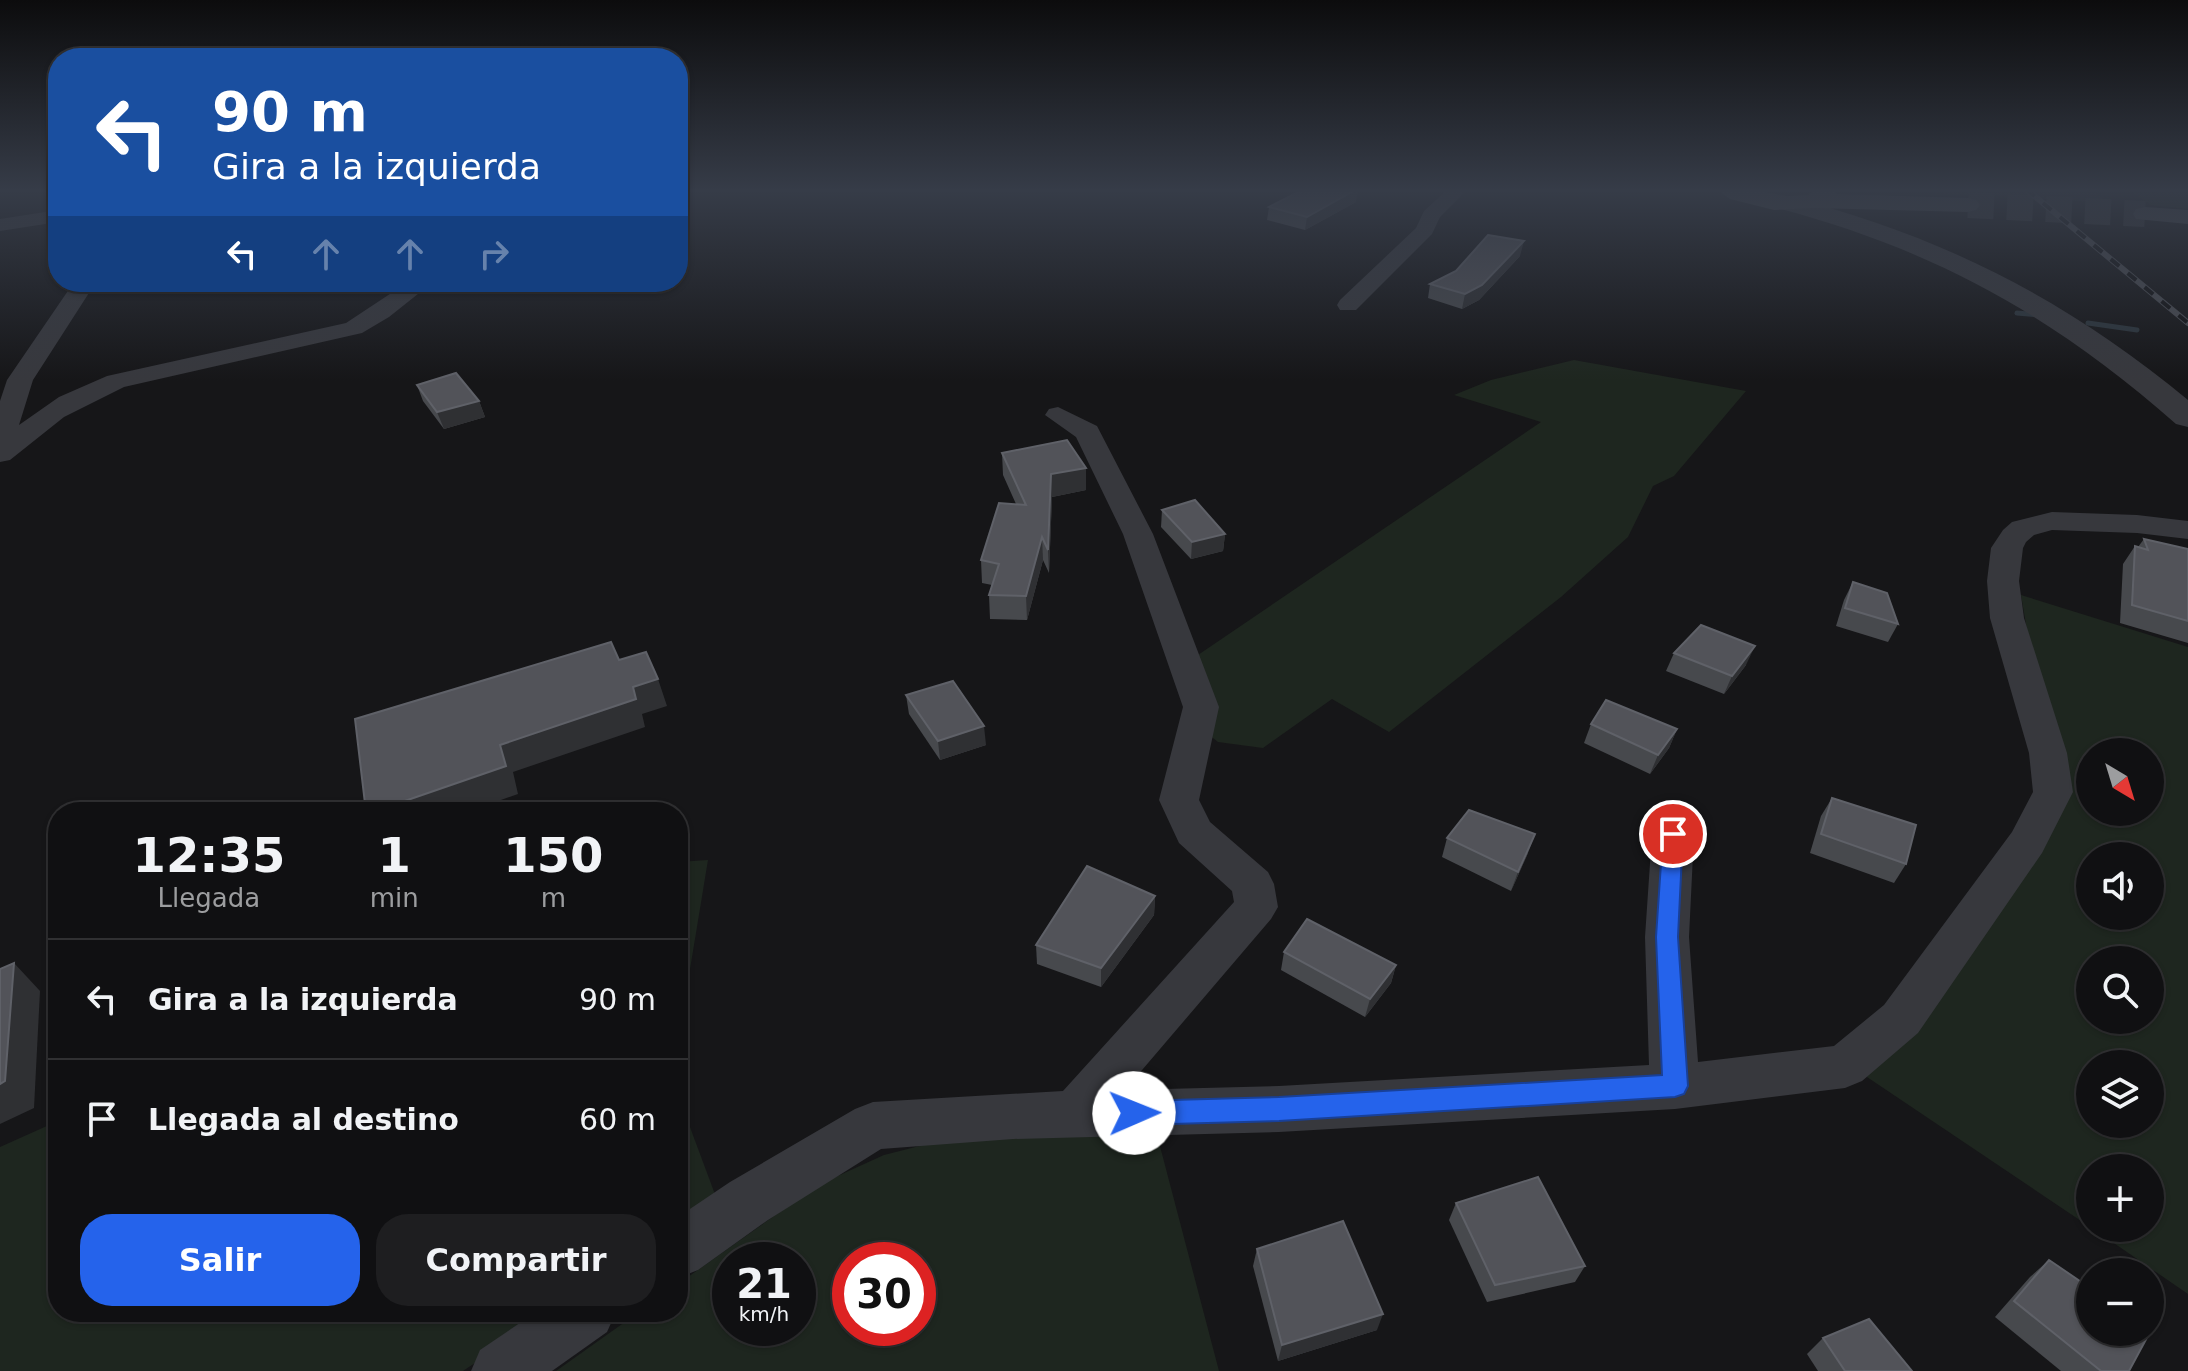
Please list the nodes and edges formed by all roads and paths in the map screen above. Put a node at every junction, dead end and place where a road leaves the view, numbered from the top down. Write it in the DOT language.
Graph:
graph roads {
  1 [pos="1403,253"];
  2 [pos="1934,253"];
  3 [pos="1942,253"];
  4 [pos="78,292"];
  5 [pos="407,292"];
  6 [pos="1348,305"];
  7 [pos="2188,410"];
  8 [pos="1058,415"];
  9 [pos="2188,417"];
  10 [pos="0,440"];
  11 [pos="0,454"];
  12 [pos="2188,530"];
  13 [pos="1673,834"];
  14 [pos="1675,1086"];
  15 [pos="1076,1114"];
  16 [pos="688,1243"];
  17 [pos="572,1322"];
  18 [pos="501,1371"];
  1 -- 6 [label="street"];
  2 -- 9 [label="street"];
  3 -- 7 [label="street"];
  4 -- 10 [label="street"];
  5 -- 11 [label="street"];
  8 -- 15 [label="street"];
  12 -- 14 [label="street"];
  13 -- 14 [label="street"];
  14 -- 15 [label="street"];
  15 -- 16 [label="street"];
  17 -- 18 [label="street"];
}
